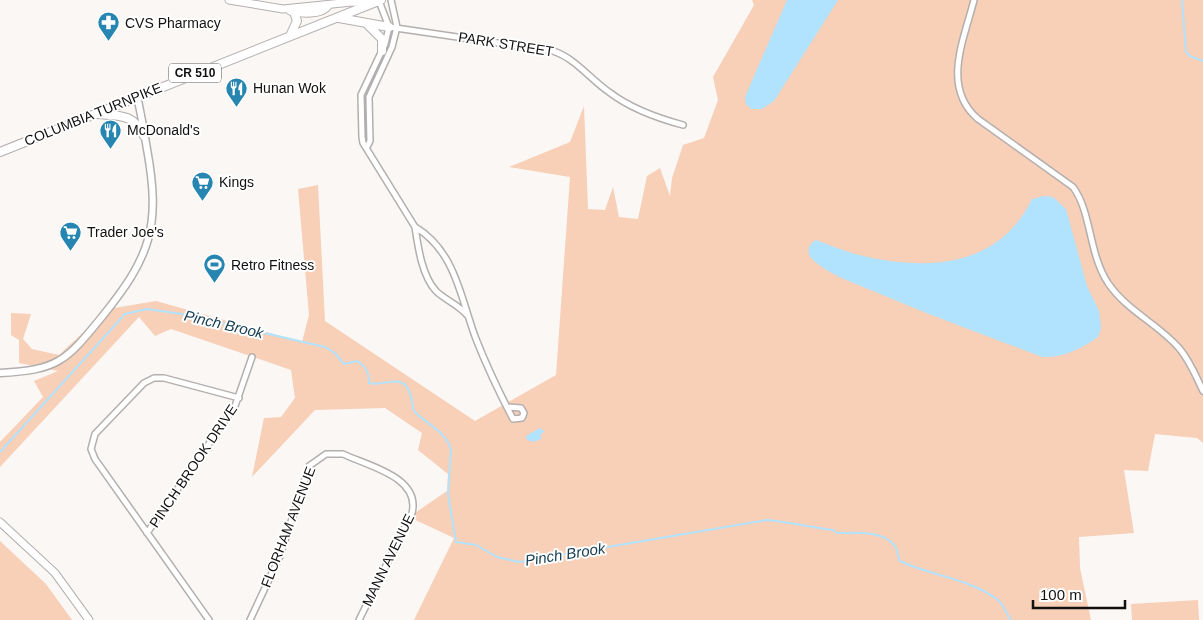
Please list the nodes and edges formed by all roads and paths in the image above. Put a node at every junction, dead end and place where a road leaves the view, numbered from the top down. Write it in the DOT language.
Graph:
graph roads {
  1 [pos="234,0"];
  2 [pos="391,0"];
  3 [pos="974,0"];
  4 [pos="378,1"];
  5 [pos="329,3"];
  6 [pos="283,9"];
  7 [pos="294,12"];
  8 [pos="338,18"];
  9 [pos="366,22"];
  10 [pos="393,27"];
  11 [pos="290,36"];
  12 [pos="382,51"];
  13 [pos="137,96"];
  14 [pos="95,114"];
  15 [pos="683,124"];
  16 [pos="144,136"];
  17 [pos="367,147"];
  18 [pos="0,152"];
  19 [pos="416,227"];
  20 [pos="467,316"];
  21 [pos="252,357"];
  22 [pos="0,373"];
  23 [pos="1203,391"];
  24 [pos="239,398"];
  25 [pos="508,407"];
  26 [pos="413,500"];
  27 [pos="0,522"];
  28 [pos="147,533"];
  29 [pos="89,620"];
  30 [pos="208,620"];
  31 [pos="250,620"];
  32 [pos="359,620"];
  1 -- 6 [label="main road"];
  2 -- 10 [label="street"];
  3 -- 23 [label="street"];
  4 -- 5 [label="main road"];
  4 -- 8 [label="main road, COLUMBIA TURNPIKE / CR 510"];
  4 -- 10 [label="street"];
  5 -- 6 [label="main road"];
  5 -- 7 [label="main road"];
  6 -- 7 [label="main road"];
  7 -- 11 [label="main road"];
  8 -- 9 [label="main road"];
  8 -- 11 [label="main road, COLUMBIA TURNPIKE / CR 510"];
  9 -- 10 [label="main road"];
  9 -- 12 [label="main road"];
  10 -- 12 [label="street"];
  10 -- 15 [label="street, PARK STREET"];
  10 -- 17 [label="street"];
  11 -- 13 [label="main road, COLUMBIA TURNPIKE / CR 510"];
  12 -- 17 [label="street"];
  13 -- 14 [label="main road, COLUMBIA TURNPIKE / CR 510"];
  13 -- 16 [label="street"];
  14 -- 16 [label="main road"];
  14 -- 18 [label="main road, COLUMBIA TURNPIKE / CR 510"];
  16 -- 22 [label="street"];
  17 -- 19 [label="street"];
  19 -- 20 [label="street"];
  19 -- 20 [label="street"];
  20 -- 25 [label="street"];
  21 -- 24 [label="street, PINCH BROOK DRIVE"];
  24 -- 28 [label="street, PINCH BROOK DRIVE"];
  24 -- 28 [label="street, PINCH BROOK DRIVE"];
  26 -- 31 [label="street, FLORHAM AVENUE"];
  26 -- 32 [label="street, MANN AVENUE"];
  27 -- 29 [label="main road"];
  28 -- 30 [label="street, PINCH BROOK DRIVE"];
}
